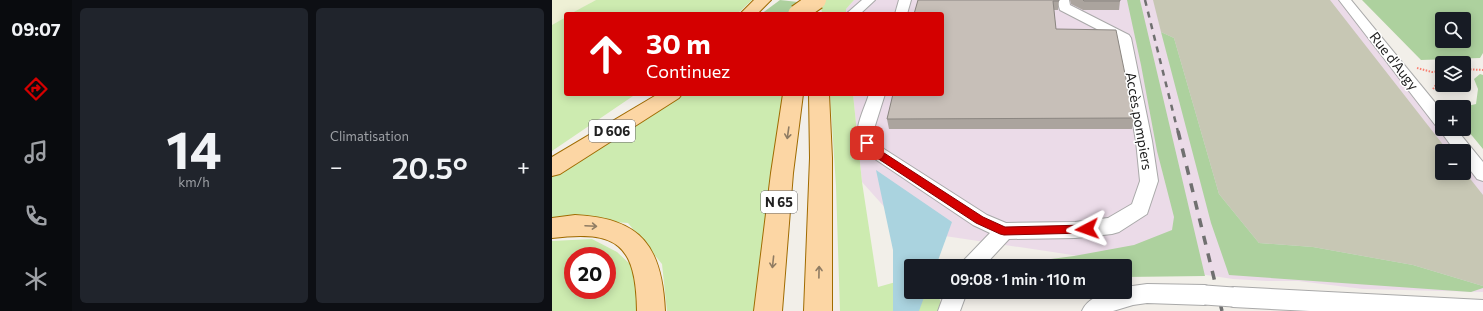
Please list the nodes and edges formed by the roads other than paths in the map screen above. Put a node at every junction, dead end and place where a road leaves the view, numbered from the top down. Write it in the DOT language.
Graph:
graph roads {
  1 [pos="763,0"];
  2 [pos="810,0"];
  3 [pos="817,0"];
  4 [pos="869,0"];
  5 [pos="905,0"];
  6 [pos="1063,0"];
  7 [pos="1346,0"];
  8 [pos="750,12"];
  9 [pos="800,12"];
  10 [pos="807,12"];
  11 [pos="813,12"];
  12 [pos="854,12"];
  13 [pos="901,12"];
  14 [pos="648,96"];
  15 [pos="669,96"];
  16 [pos="793,96"];
  17 [pos="819,96"];
  18 [pos="876,96"];
  19 [pos="1435,113"];
  20 [pos="1453,136"];
  21 [pos="552,161"];
  22 [pos="552,168"];
  23 [pos="1483,174"];
  24 [pos="552,228"];
  25 [pos="1004,231"];
  26 [pos="977,259"];
  27 [pos="953,299"];
  28 [pos="1483,310"];
  29 [pos="651,311"];
  30 [pos="768,311"];
  31 [pos="818,311"];
  32 [pos="949,311"];
  33 [pos="1093,311"];
  1 -- 8 [label="main road"];
  2 -- 10 [label="main road"];
  2 -- 11 [label="main road"];
  3 -- 9 [label="main road, bridge"];
  4 -- 12 [label="street"];
  5 -- 13 [label="street"];
  6 -- 25 [label="street, Accès pompiers"];
  7 -- 19 [label="street, Rue d'Augy"];
  14 -- 21 [label="main road, D 606"];
  15 -- 22 [label="main road, D 606"];
  16 -- 30 [label="main road, N 65, one-way"];
  31 -- 17 [label="main road, one-way"];
  18 -- 25 [label="street"];
  20 -- 23 [label="street"];
  24 -- 29 [label="main road, one-way"];
  25 -- 26 [label="street"];
  27 -- 32 [label="street"];
  28 -- 33 [label="street, bridge"];
}
